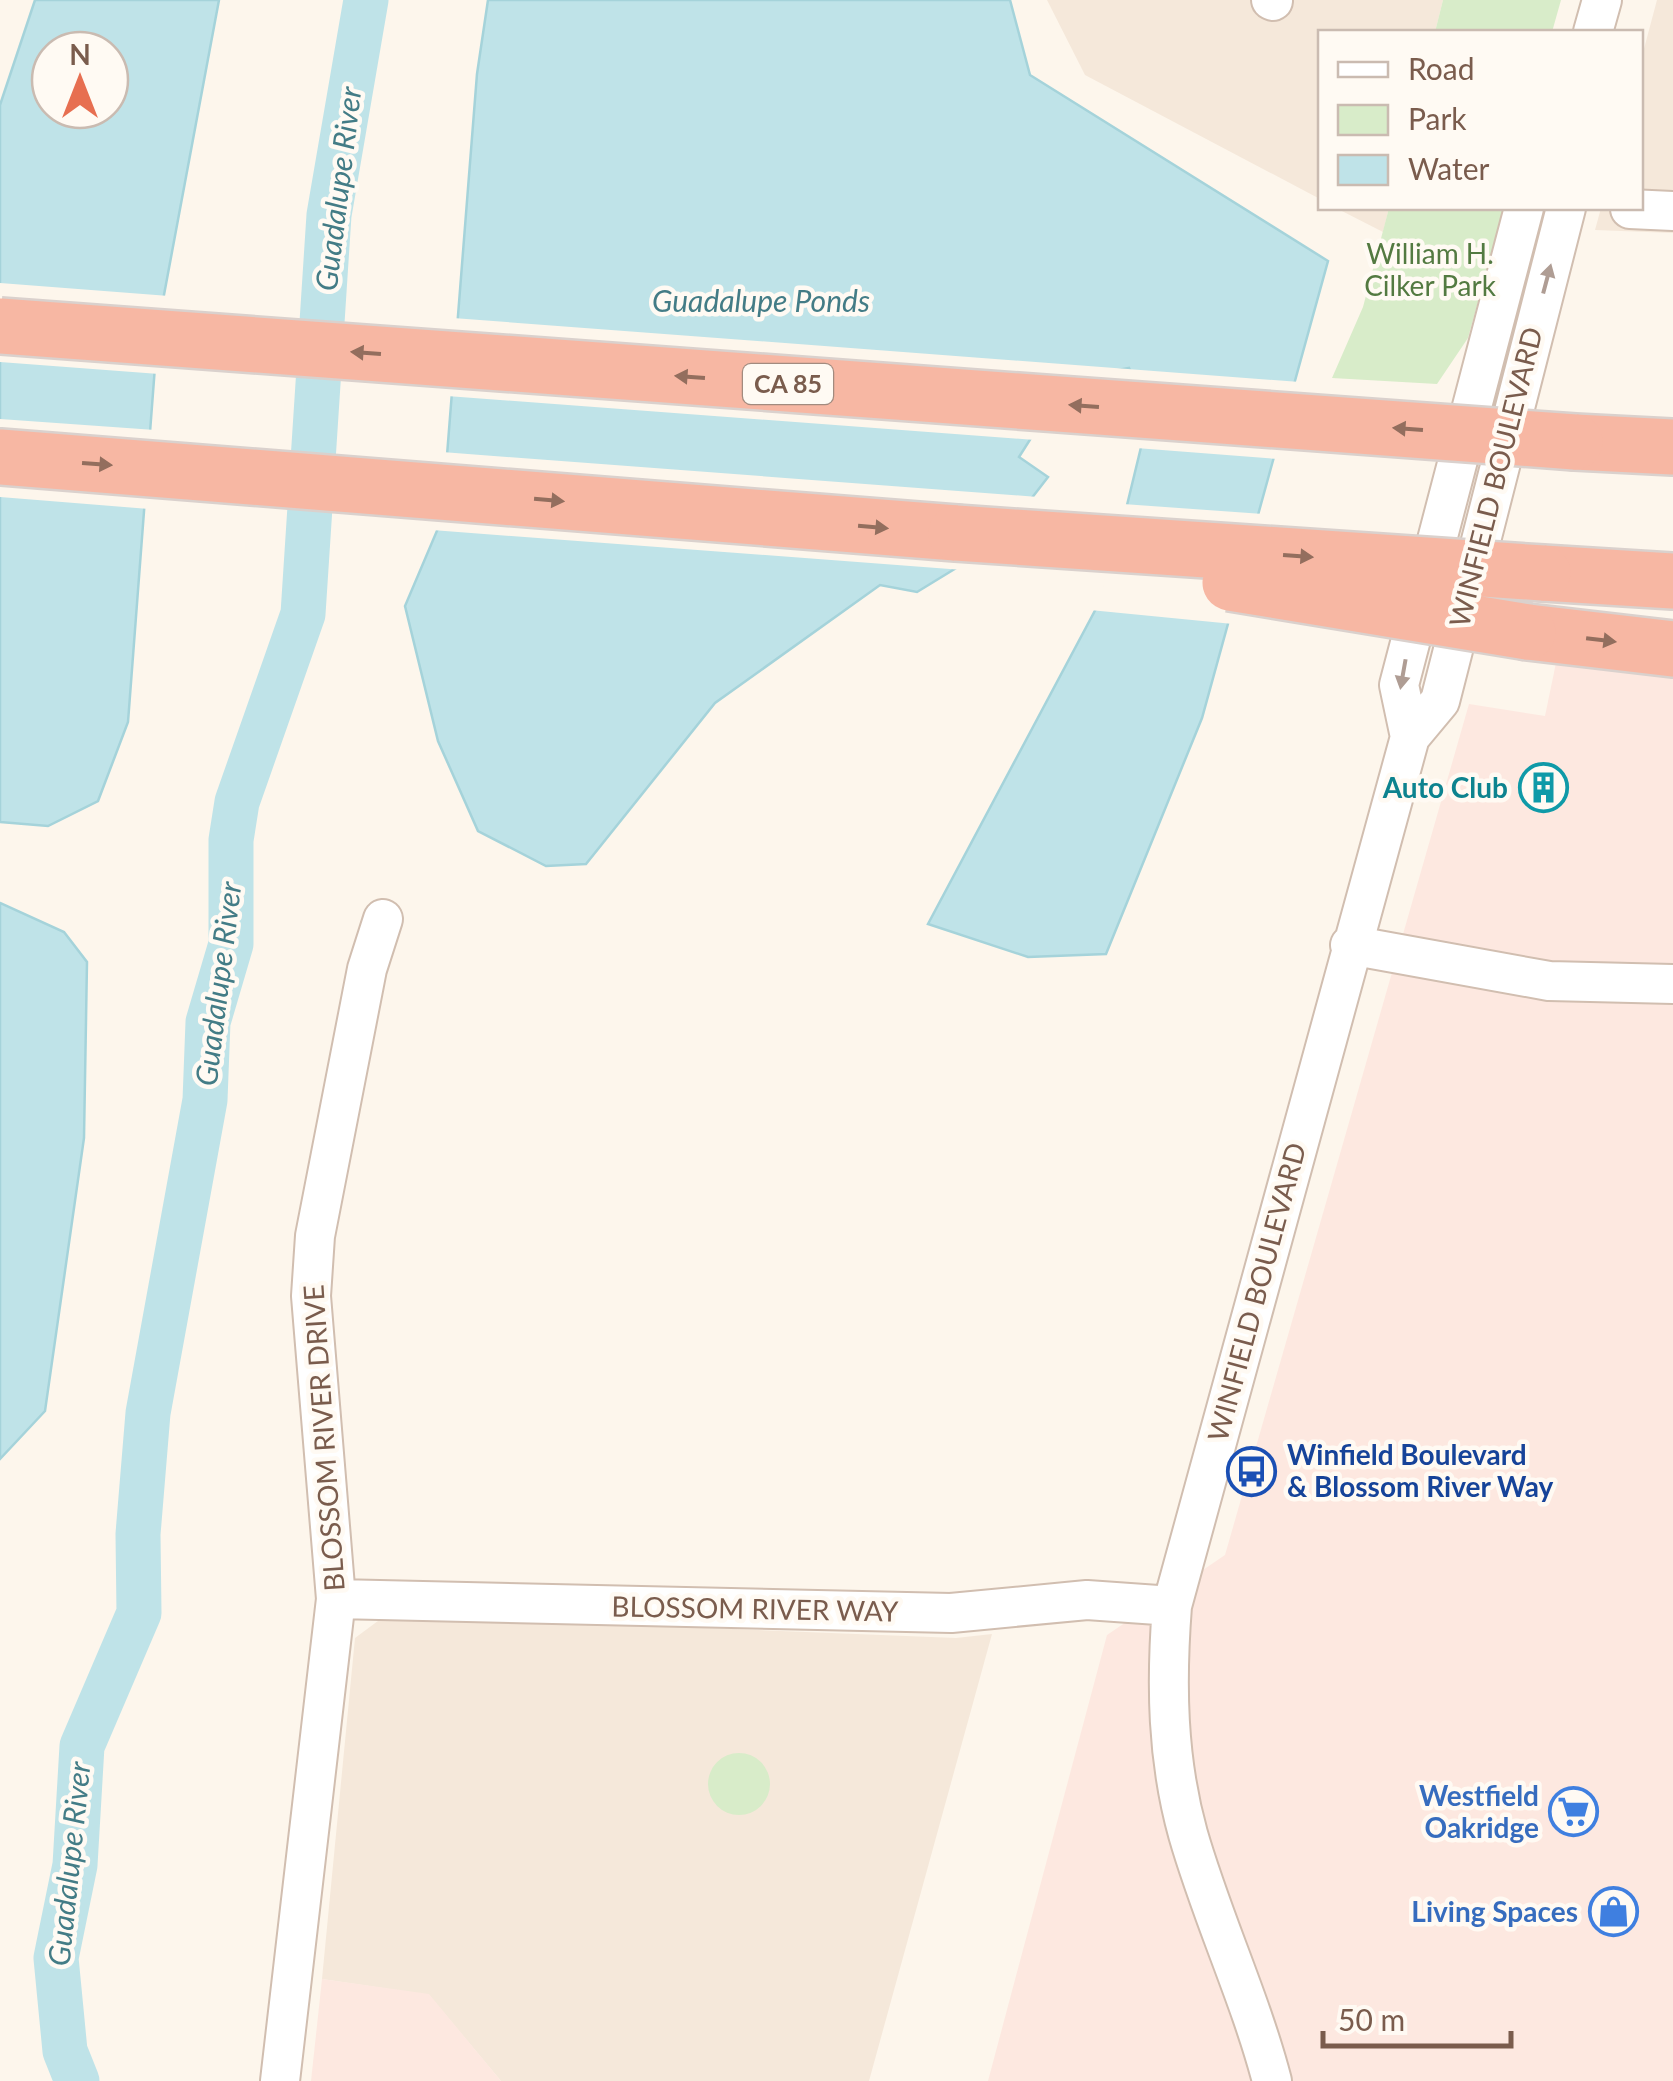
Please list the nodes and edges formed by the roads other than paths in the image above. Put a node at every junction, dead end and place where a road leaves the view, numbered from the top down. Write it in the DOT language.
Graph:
graph roads {
  1 [pos="1602,0"];
  2 [pos="1594,30"];
  3 [pos="1523,210"];
  4 [pos="1565,210"];
  5 [pos="1643,210"];
  6 [pos="1673,211"];
  7 [pos="0,326"];
  8 [pos="1673,447"];
  9 [pos="0,457"];
  10 [pos="956,534"];
  11 [pos="1673,581"];
  12 [pos="1673,649"];
  13 [pos="1410,737"];
  14 [pos="383,919"];
  15 [pos="1350,945"];
  16 [pos="1673,984"];
  17 [pos="336,1599"];
  18 [pos="1172,1606"];
  19 [pos="280,2081"];
  20 [pos="1272,2081"];
  1 -- 2 [label="street"];
  3 -- 13 [label="street, WINFIELD BOULEVARD, one-way"];
  13 -- 4 [label="street, WINFIELD BOULEVARD, one-way"];
  5 -- 6 [label="street"];
  8 -- 7 [label="highway, CA 85, one-way, bridge"];
  9 -- 10 [label="highway, one-way"];
  10 -- 11 [label="highway, one-way, bridge"];
  10 -- 12 [label="highway, one-way, bridge"];
  13 -- 15 [label="street, WINFIELD BOULEVARD"];
  14 -- 17 [label="street, BLOSSOM RIVER DRIVE"];
  15 -- 16 [label="street"];
  15 -- 18 [label="street, WINFIELD BOULEVARD"];
  17 -- 18 [label="street, BLOSSOM RIVER WAY"];
  17 -- 19 [label="street, BLOSSOM RIVER DRIVE"];
  18 -- 20 [label="street, WINFIELD BOULEVARD"];
}
